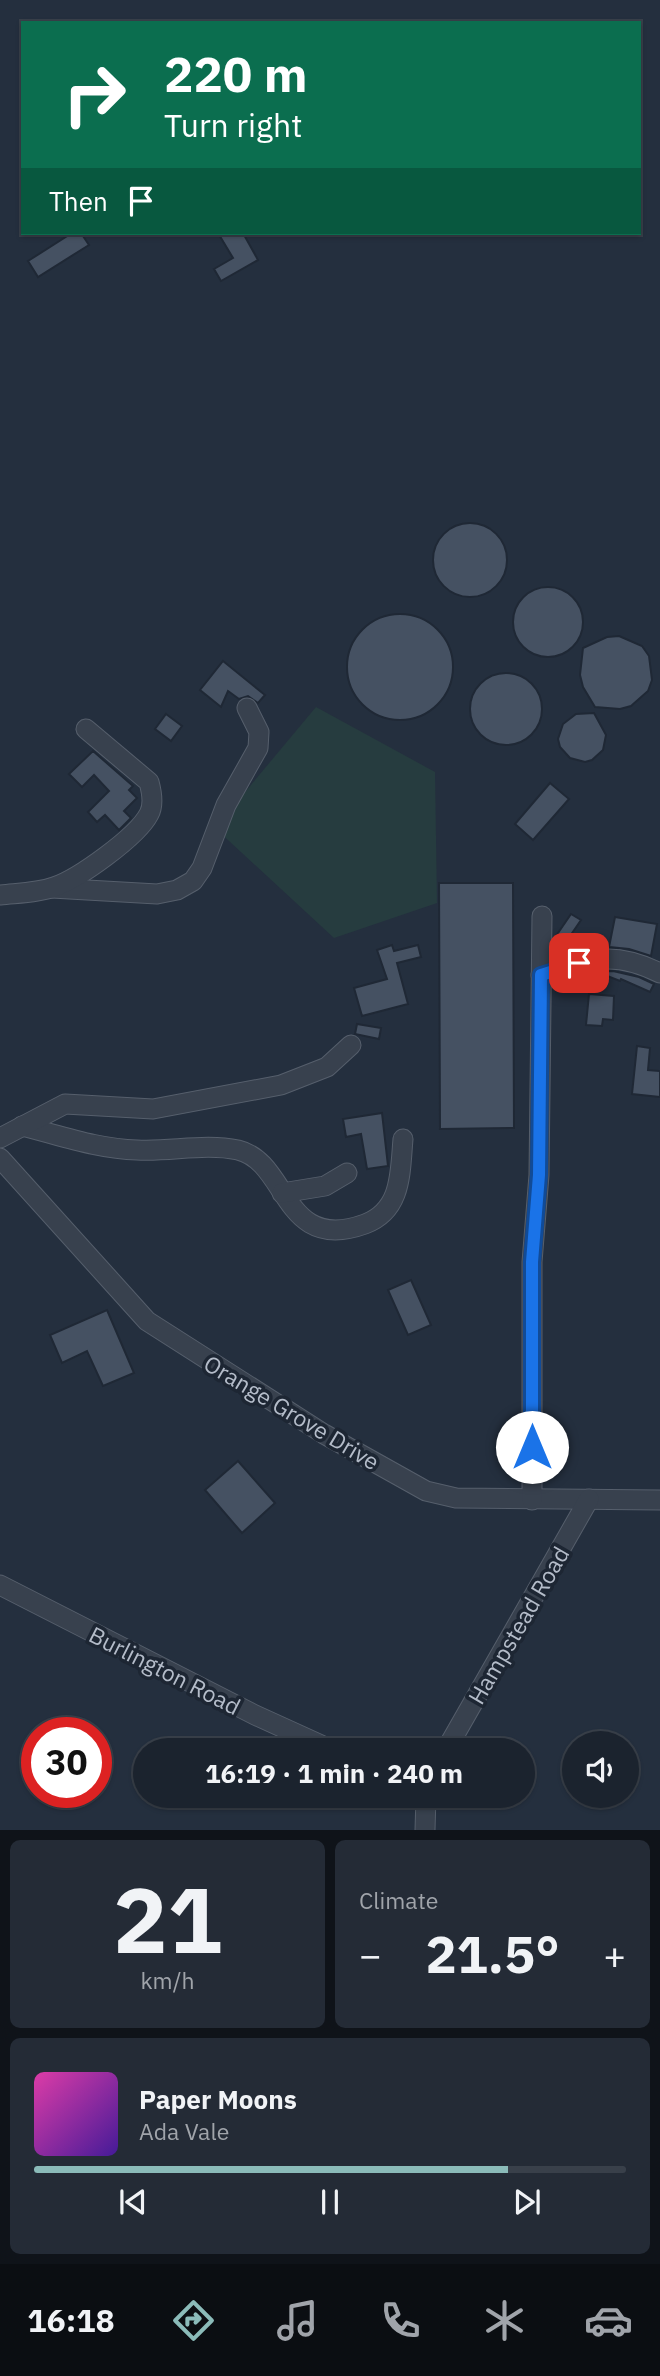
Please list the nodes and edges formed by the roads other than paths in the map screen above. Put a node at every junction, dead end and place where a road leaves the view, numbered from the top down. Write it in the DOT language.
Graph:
graph roads {
  1 [pos="247,708"];
  2 [pos="86,730"];
  3 [pos="52,888"];
  4 [pos="0,895"];
  5 [pos="542,916"];
  6 [pos="660,973"];
  7 [pos="541,975"];
  8 [pos="351,1045"];
  9 [pos="22,1126"];
  10 [pos="0,1138"];
  11 [pos="403,1139"];
  12 [pos="0,1158"];
  13 [pos="346,1173"];
  14 [pos="282,1193"];
  15 [pos="589,1499"];
  16 [pos="532,1500"];
  17 [pos="660,1500"];
  18 [pos="0,1585"];
  19 [pos="305,1738"];
  20 [pos="453,1738"];
  21 [pos="426,1808"];
  22 [pos="425,1830"];
  1 -- 3 [label="street"];
  2 -- 3 [label="street"];
  3 -- 4 [label="street"];
  5 -- 7 [label="street"];
  6 -- 7 [label="street"];
  7 -- 16 [label="street"];
  8 -- 9 [label="street"];
  9 -- 10 [label="street"];
  9 -- 14 [label="street"];
  11 -- 14 [label="street"];
  12 -- 16 [label="street, Orange Grove Drive"];
  13 -- 14 [label="street"];
  15 -- 16 [label="street, Orange Grove Drive"];
  15 -- 17 [label="street, Orange Grove Drive"];
  15 -- 20 [label="street, Hampstead Road"];
  18 -- 19 [label="street, Burlington Road"];
  21 -- 22 [label="street"];
}
